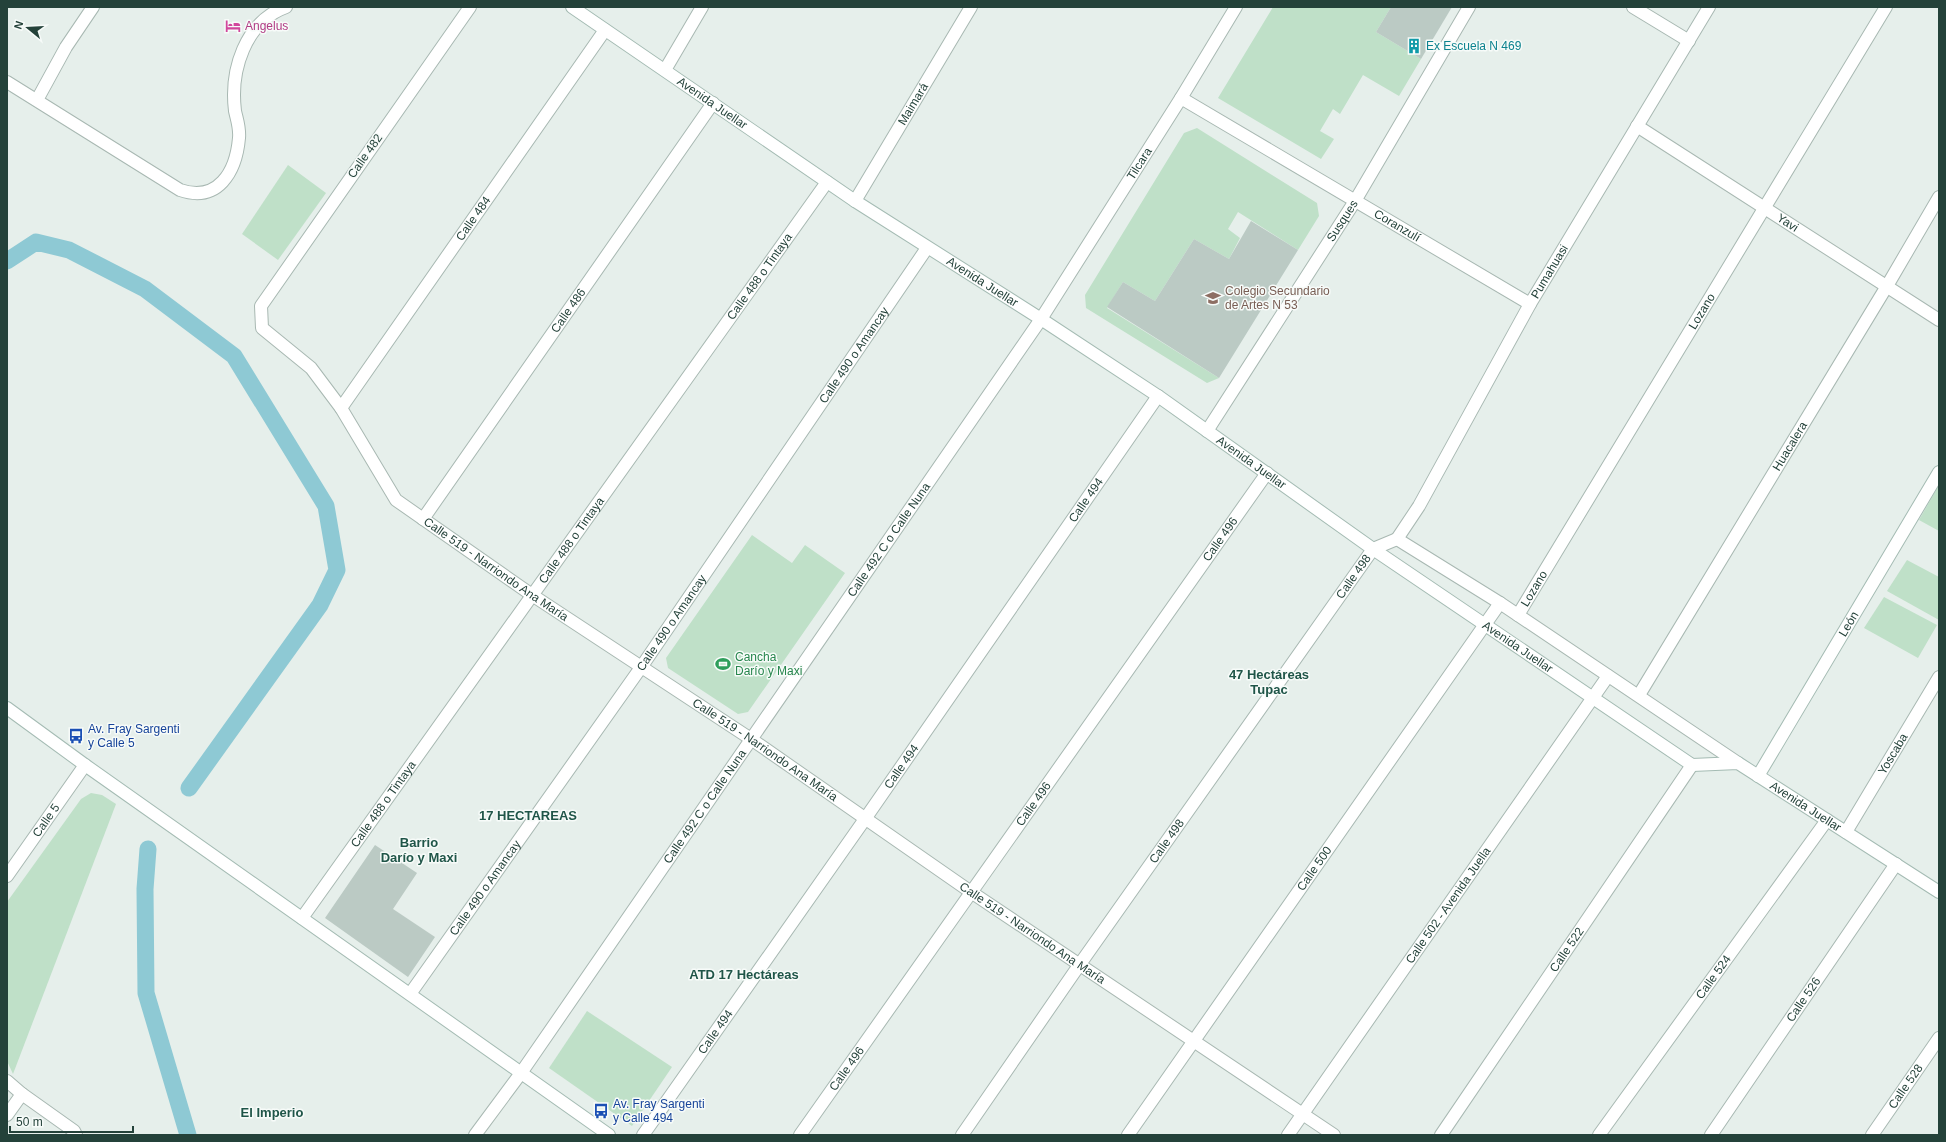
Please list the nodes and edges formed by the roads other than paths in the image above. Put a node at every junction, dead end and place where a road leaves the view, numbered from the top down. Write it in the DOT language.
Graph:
graph roads {
  1 [pos="93,7"];
  2 [pos="286,7"];
  3 [pos="470,7"];
  4 [pos="572,7"];
  5 [pos="702,7"];
  6 [pos="971,7"];
  7 [pos="1236,7"];
  8 [pos="1470,7"];
  9 [pos="1633,7"];
  10 [pos="1709,7"];
  11 [pos="1886,7"];
  12 [pos="605,30"];
  13 [pos="1689,41"];
  14 [pos="666,70"];
  15 [pos="7,82"];
  16 [pos="1181,98"];
  17 [pos="37,100"];
  18 [pos="713,103"];
  19 [pos="1637,126"];
  20 [pos="827,182"];
  21 [pos="1939,197"];
  22 [pos="855,201"];
  23 [pos="1354,201"];
  24 [pos="1763,208"];
  25 [pos="927,248"];
  26 [pos="1887,286"];
  27 [pos="1530,304"];
  28 [pos="261,306"];
  29 [pos="1041,318"];
  30 [pos="1939,320"];
  31 [pos="1158,396"];
  32 [pos="341,408"];
  33 [pos="1207,431"];
  34 [pos="1939,472"];
  35 [pos="1267,473"];
  36 [pos="423,519"];
  37 [pos="1397,539"];
  38 [pos="1373,549"];
  39 [pos="532,595"];
  40 [pos="1500,603"];
  41 [pos="1518,615"];
  42 [pos="1486,626"];
  43 [pos="642,666"];
  44 [pos="1608,676"];
  45 [pos="1939,677"];
  46 [pos="1639,695"];
  47 [pos="1593,699"];
  48 [pos="7,708"];
  49 [pos="751,739"];
  50 [pos="1738,763"];
  51 [pos="85,765"];
  52 [pos="1692,765"];
  53 [pos="1758,776"];
  54 [pos="865,819"];
  55 [pos="1827,820"];
  56 [pos="1846,832"];
  57 [pos="1896,864"];
  58 [pos="7,876"];
  59 [pos="971,892"];
  60 [pos="1939,892"];
  61 [pos="302,918"];
  62 [pos="1080,964"];
  63 [pos="410,994"];
  64 [pos="1939,1038"];
  65 [pos="1193,1042"];
  66 [pos="521,1074"];
  67 [pos="7,1081"];
  68 [pos="22,1094"];
  69 [pos="1303,1113"];
  70 [pos="7,1115"];
  71 [pos="76,1135"];
  72 [pos="475,1135"];
  73 [pos="609,1135"];
  74 [pos="643,1135"];
  75 [pos="800,1135"];
  76 [pos="962,1135"];
  77 [pos="1128,1135"];
  78 [pos="1288,1135"];
  79 [pos="1334,1135"];
  80 [pos="1441,1135"];
  81 [pos="1599,1135"];
  82 [pos="1711,1135"];
  83 [pos="1872,1135"];
  1 -- 17 [label="street"];
  2 -- 17 [label="street"];
  3 -- 28 [label="street, Calle 482"];
  4 -- 12 [label="street, Avenida Juellar"];
  5 -- 14 [label="street"];
  6 -- 22 [label="street, Maimará"];
  7 -- 16 [label="street, Tilcara"];
  8 -- 23 [label="street, Susques"];
  9 -- 13 [label="street"];
  10 -- 13 [label="street, Pumahuasi"];
  11 -- 24 [label="street, Lozano"];
  12 -- 14 [label="street, Avenida Juellar"];
  12 -- 32 [label="street, Calle 484"];
  13 -- 19 [label="street, Pumahuasi"];
  14 -- 18 [label="street, Avenida Juellar"];
  15 -- 17 [label="street"];
  16 -- 23 [label="street, Coranzulí"];
  16 -- 29 [label="street, Tilcara"];
  18 -- 20 [label="street, Avenida Juellar"];
  18 -- 36 [label="street, Calle 486"];
  19 -- 24 [label="street, Yavi"];
  19 -- 27 [label="street, Pumahuasi"];
  20 -- 22 [label="street, Avenida Juellar"];
  20 -- 39 [label="street, Calle 488 o Tintaya"];
  21 -- 26 [label="street, Huacalera"];
  22 -- 25 [label="street, Avenida Juellar"];
  23 -- 27 [label="street, Coranzulí"];
  23 -- 33 [label="street, Susques"];
  24 -- 26 [label="street, Yavi"];
  24 -- 41 [label="street, Lozano"];
  25 -- 29 [label="street, Avenida Juellar"];
  25 -- 43 [label="street, Calle 490 o Amancay"];
  26 -- 30 [label="street, Yavi"];
  26 -- 46 [label="street, Huacalera"];
  27 -- 37 [label="street, Pumahuasi"];
  28 -- 32 [label="street, Calle 519 - Narriondo Ana María"];
  29 -- 31 [label="street, Avenida Juellar"];
  29 -- 49 [label="street, Calle 492 C o Calle Nuna"];
  31 -- 33 [label="street, Avenida Juellar"];
  31 -- 54 [label="street, Calle 494"];
  32 -- 36 [label="street, Calle 519 - Narriondo Ana María"];
  33 -- 35 [label="street, Avenida Juellar"];
  34 -- 53 [label="street, León"];
  35 -- 38 [label="street, Avenida Juellar"];
  35 -- 59 [label="street, Calle 496"];
  36 -- 39 [label="street, Calle 519 - Narriondo Ana María"];
  37 -- 38 [label="street"];
  37 -- 40 [label="street, Avenida Juellar"];
  38 -- 42 [label="street, Avenida Juellar"];
  38 -- 62 [label="street, Calle 498"];
  39 -- 43 [label="street, Calle 519 - Narriondo Ana María"];
  39 -- 61 [label="street, Calle 488 o Tintaya"];
  40 -- 41 [label="street, Avenida Juellar"];
  40 -- 42 [label="street, Calle 500"];
  41 -- 44 [label="street, Avenida Juellar"];
  42 -- 47 [label="street, Avenida Juellar"];
  42 -- 65 [label="street, Calle 500"];
  43 -- 49 [label="street, Calle 519 - Narriondo Ana María"];
  43 -- 63 [label="street, Calle 490 o Amancay"];
  44 -- 46 [label="street, Avenida Juellar"];
  44 -- 47 [label="street, Calle 502 - Avenida Juella"];
  45 -- 56 [label="street, Yoscaba"];
  46 -- 50 [label="street, Avenida Juellar"];
  47 -- 52 [label="street, Avenida Juellar"];
  47 -- 69 [label="street, Calle 502 - Avenida Juella"];
  48 -- 51 [label="street"];
  49 -- 54 [label="street, Calle 519 - Narriondo Ana María"];
  49 -- 66 [label="street, Calle 492 C o Calle Nuna"];
  50 -- 52 [label="street"];
  50 -- 53 [label="street, Avenida Juellar"];
  51 -- 58 [label="street, Calle 5"];
  51 -- 61 [label="street"];
  52 -- 80 [label="street, Calle 522"];
  53 -- 55 [label="street, Avenida Juellar"];
  54 -- 59 [label="street, Calle 519 - Narriondo Ana María"];
  54 -- 74 [label="street, Calle 494"];
  55 -- 56 [label="street, Avenida Juellar"];
  55 -- 81 [label="street, Calle 524"];
  56 -- 57 [label="street, Avenida Juellar"];
  57 -- 60 [label="street, Avenida Juellar"];
  57 -- 82 [label="street, Calle 526"];
  59 -- 62 [label="street, Calle 519 - Narriondo Ana María"];
  59 -- 75 [label="street, Calle 496"];
  61 -- 63 [label="street"];
  62 -- 65 [label="street, Calle 519 - Narriondo Ana María"];
  62 -- 76 [label="street, Calle 498"];
  63 -- 66 [label="street"];
  64 -- 83 [label="street, Calle 528"];
  65 -- 69 [label="street, Calle 519 - Narriondo Ana María"];
  65 -- 77 [label="street, Calle 500"];
  66 -- 72 [label="street, Calle 492 C o Calle Nuna"];
  66 -- 73 [label="street"];
  67 -- 68 [label="street"];
  68 -- 70 [label="street"];
  68 -- 71 [label="street"];
  69 -- 78 [label="street, Calle 502 - Avenida Juella"];
  69 -- 79 [label="street, Calle 519 - Narriondo Ana María"];
}
